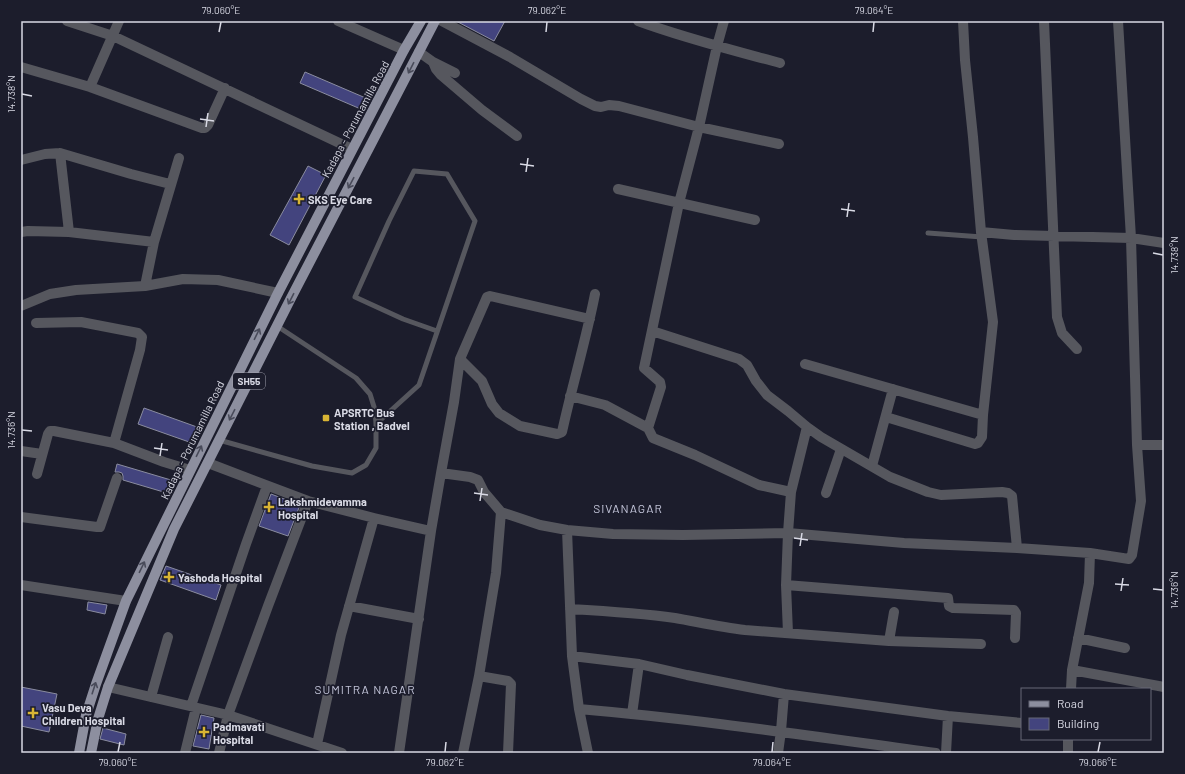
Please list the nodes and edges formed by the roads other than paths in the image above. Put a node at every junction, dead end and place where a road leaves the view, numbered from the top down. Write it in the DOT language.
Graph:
graph roads {
  1 [pos="67,21"];
  2 [pos="120,21"];
  3 [pos="338,21"];
  4 [pos="421,21"];
  5 [pos="435,21"];
  6 [pos="442,21"];
  7 [pos="638,21"];
  8 [pos="724,21"];
  9 [pos="963,21"];
  10 [pos="1044,21"];
  11 [pos="1118,21"];
  12 [pos="113,36"];
  13 [pos="717,46"];
  14 [pos="404,50"];
  15 [pos="419,52"];
  16 [pos="433,62"];
  17 [pos="780,63"];
  18 [pos="21,67"];
  19 [pos="455,73"];
  20 [pos="90,87"];
  21 [pos="225,88"];
  22 [pos="699,127"];
  23 [pos="518,136"];
  24 [pos="779,144"];
  25 [pos="352,149"];
  26 [pos="60,153"];
  27 [pos="179,158"];
  28 [pos="21,160"];
  29 [pos="170,184"];
  30 [pos="618,189"];
  31 [pos="679,203"];
  32 [pos="755,220"];
  33 [pos="21,232"];
  34 [pos="69,232"];
  35 [pos="928,233"];
  36 [pos="981,235"];
  37 [pos="1053,236"];
  38 [pos="1131,238"];
  39 [pos="154,242"];
  40 [pos="1164,243"];
  41 [pos="145,286"];
  42 [pos="278,292"];
  43 [pos="595,294"];
  44 [pos="21,306"];
  45 [pos="590,319"];
  46 [pos="36,323"];
  47 [pos="277,326"];
  48 [pos="437,331"];
  49 [pos="652,331"];
  50 [pos="1077,349"];
  51 [pos="460,359"];
  52 [pos="805,364"];
  53 [pos="893,389"];
  54 [pos="570,396"];
  55 [pos="983,415"];
  56 [pos="886,417"];
  57 [pos="376,424"];
  58 [pos="807,427"];
  59 [pos="648,428"];
  60 [pos="219,440"];
  61 [pos="114,443"];
  62 [pos="1137,445"];
  63 [pos="1164,445"];
  64 [pos="841,448"];
  65 [pos="21,451"];
  66 [pos="42,454"];
  67 [pos="208,463"];
  68 [pos="872,466"];
  69 [pos="190,470"];
  70 [pos="441,472"];
  71 [pos="37,474"];
  72 [pos="117,478"];
  73 [pos="267,486"];
  74 [pos="791,492"];
  75 [pos="826,493"];
  76 [pos="308,501"];
  77 [pos="501,512"];
  78 [pos="21,517"];
  79 [pos="374,518"];
  80 [pos="567,530"];
  81 [pos="431,531"];
  82 [pos="788,533"];
  83 [pos="1017,548"];
  84 [pos="1090,553"];
  85 [pos="21,585"];
  86 [pos="786,585"];
  87 [pos="126,601"];
  88 [pos="349,606"];
  89 [pos="570,610"];
  90 [pos="894,612"];
  91 [pos="419,619"];
  92 [pos="788,633"];
  93 [pos="168,637"];
  94 [pos="1015,638"];
  95 [pos="1078,638"];
  96 [pos="889,641"];
  97 [pos="982,644"];
  98 [pos="1125,648"];
  99 [pos="572,656"];
  100 [pos="639,664"];
  101 [pos="1072,670"];
  102 [pos="479,676"];
  103 [pos="108,687"];
  104 [pos="1071,688"];
  105 [pos="1164,688"];
  106 [pos="784,694"];
  107 [pos="151,697"];
  108 [pos="193,707"];
  109 [pos="579,709"];
  110 [pos="632,714"];
  111 [pos="228,715"];
  112 [pos="948,716"];
  113 [pos="1021,723"];
  114 [pos="781,732"];
  115 [pos="1068,740"];
  116 [pos="317,744"];
  117 [pos="78,753"];
  118 [pos="92,753"];
  119 [pos="185,753"];
  120 [pos="218,753"];
  121 [pos="342,753"];
  122 [pos="399,753"];
  123 [pos="463,753"];
  124 [pos="508,753"];
  125 [pos="588,753"];
  126 [pos="778,753"];
  127 [pos="936,753"];
  128 [pos="946,753"];
  129 [pos="1068,753"];
  1 -- 12 [label="street"];
  2 -- 12 [label="street"];
  3 -- 14 [label="street"];
  4 -- 14 [label="main road, Kadapa - Porumamilla Road"];
  5 -- 15 [label="main road, SH55"];
  6 -- 22 [label="street"];
  7 -- 13 [label="street"];
  8 -- 13 [label="street"];
  9 -- 36 [label="street"];
  10 -- 37 [label="street"];
  11 -- 38 [label="street"];
  12 -- 20 [label="street"];
  12 -- 21 [label="street"];
  13 -- 17 [label="street"];
  13 -- 22 [label="street"];
  14 -- 25 [label="main road, Kadapa - Porumamilla Road"];
  15 -- 16 [label="street"];
  15 -- 47 [label="main road, SH55, one-way"];
  16 -- 19 [label="street"];
  16 -- 23 [label="street"];
  18 -- 20 [label="street"];
  20 -- 21 [label="street"];
  21 -- 25 [label="street"];
  22 -- 24 [label="street"];
  22 -- 31 [label="street"];
  25 -- 42 [label="main road, Kadapa - Porumamilla Road"];
  26 -- 28 [label="street"];
  26 -- 29 [label="street"];
  26 -- 34 [label="street"];
  27 -- 29 [label="street"];
  29 -- 39 [label="street"];
  30 -- 31 [label="street"];
  31 -- 32 [label="street"];
  31 -- 49 [label="street"];
  33 -- 34 [label="street"];
  34 -- 39 [label="street"];
  35 -- 36 [label="lane"];
  36 -- 37 [label="street"];
  36 -- 55 [label="street"];
  37 -- 38 [label="street"];
  37 -- 50 [label="street"];
  38 -- 40 [label="street"];
  38 -- 62 [label="street"];
  39 -- 41 [label="street"];
  41 -- 42 [label="street"];
  41 -- 44 [label="street"];
  69 -- 42 [label="main road, Kadapa - Porumamilla Road, one-way"];
  43 -- 45 [label="street"];
  45 -- 51 [label="street"];
  45 -- 54 [label="street"];
  46 -- 61 [label="street"];
  47 -- 57 [label="lane"];
  47 -- 60 [label="main road, SH55, one-way"];
  48 -- 48 [label="lane"];
  48 -- 57 [label="lane"];
  49 -- 58 [label="street"];
  49 -- 59 [label="street"];
  51 -- 54 [label="street"];
  51 -- 70 [label="street"];
  52 -- 53 [label="street"];
  53 -- 55 [label="street"];
  53 -- 56 [label="street"];
  54 -- 59 [label="street"];
  55 -- 56 [label="street"];
  56 -- 68 [label="street"];
  57 -- 60 [label="lane"];
  58 -- 64 [label="street"];
  58 -- 74 [label="street"];
  59 -- 74 [label="street"];
  60 -- 67 [label="main road, SH55"];
  61 -- 66 [label="street"];
  61 -- 69 [label="street"];
  62 -- 63 [label="street"];
  62 -- 84 [label="street"];
  64 -- 68 [label="street"];
  64 -- 75 [label="street"];
  65 -- 66 [label="street"];
  66 -- 71 [label="street"];
  67 -- 73 [label="street"];
  67 -- 103 [label="main road, SH55"];
  68 -- 83 [label="street"];
  87 -- 69 [label="main road, Kadapa - Porumamilla Road, one-way"];
  70 -- 77 [label="street"];
  70 -- 81 [label="street"];
  72 -- 78 [label="street"];
  73 -- 76 [label="street"];
  73 -- 108 [label="street"];
  74 -- 82 [label="street"];
  76 -- 79 [label="street"];
  76 -- 111 [label="street"];
  77 -- 80 [label="street"];
  77 -- 102 [label="street"];
  79 -- 81 [label="street"];
  79 -- 88 [label="street"];
  80 -- 82 [label="street"];
  80 -- 89 [label="street"];
  81 -- 91 [label="street"];
  82 -- 83 [label="street"];
  82 -- 86 [label="street"];
  83 -- 84 [label="street"];
  84 -- 95 [label="street"];
  85 -- 87 [label="street"];
  86 -- 92 [label="street"];
  86 -- 94 [label="street"];
  117 -- 87 [label="main road, Kadapa - Porumamilla Road, one-way"];
  88 -- 91 [label="street"];
  88 -- 116 [label="street"];
  89 -- 92 [label="street"];
  89 -- 99 [label="street"];
  90 -- 96 [label="street"];
  91 -- 122 [label="street"];
  92 -- 96 [label="street"];
  93 -- 107 [label="street"];
  95 -- 98 [label="street"];
  95 -- 101 [label="street"];
  96 -- 97 [label="street"];
  99 -- 100 [label="street"];
  99 -- 109 [label="street"];
  100 -- 106 [label="street"];
  100 -- 110 [label="street"];
  101 -- 104 [label="street"];
  101 -- 105 [label="street"];
  102 -- 123 [label="street"];
  102 -- 124 [label="street"];
  103 -- 107 [label="street"];
  103 -- 118 [label="main road, SH55"];
  106 -- 112 [label="street"];
  106 -- 114 [label="street"];
  107 -- 108 [label="street"];
  108 -- 111 [label="street"];
  108 -- 119 [label="street"];
  109 -- 110 [label="street"];
  109 -- 125 [label="street"];
  110 -- 114 [label="street"];
  111 -- 116 [label="street"];
  111 -- 120 [label="street"];
  112 -- 113 [label="street"];
  112 -- 128 [label="street"];
  114 -- 126 [label="street"];
  114 -- 127 [label="street"];
  115 -- 129 [label="street"];
  116 -- 121 [label="street"];
}
